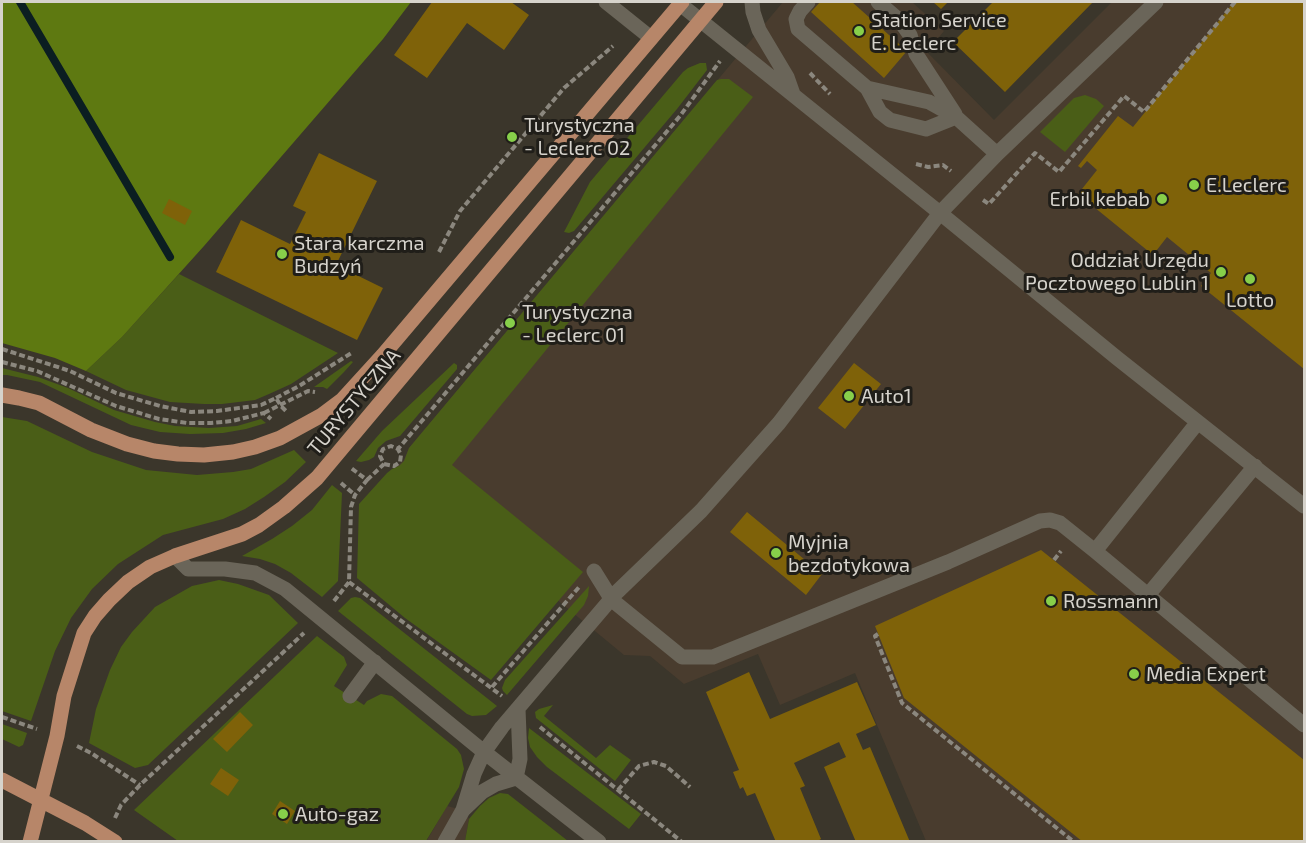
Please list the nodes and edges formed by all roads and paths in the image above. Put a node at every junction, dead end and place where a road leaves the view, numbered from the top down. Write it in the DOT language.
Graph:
graph roads {
  1 [pos="606,2"];
  2 [pos="716,2"];
  3 [pos="752,2"];
  4 [pos="808,2"];
  5 [pos="878,2"];
  6 [pos="1155,2"];
  7 [pos="1235,2"];
  8 [pos="681,3"];
  9 [pos="701,21"];
  10 [pos="634,25"];
  11 [pos="651,38"];
  12 [pos="731,45"];
  13 [pos="867,88"];
  14 [pos="794,96"];
  15 [pos="956,117"];
  16 [pos="997,154"];
  17 [pos="967,186"];
  18 [pos="940,213"];
  19 [pos="438,255"];
  20 [pos="355,351"];
  21 [pos="2,362"];
  22 [pos="2,396"];
  23 [pos="276,398"];
  24 [pos="1198,422"];
  25 [pos="287,434"];
  26 [pos="398,449"];
  27 [pos="384,464"];
  28 [pos="1255,465"];
  29 [pos="325,469"];
  30 [pos="367,480"];
  31 [pos="355,495"];
  32 [pos="1305,506"];
  33 [pos="1095,551"];
  34 [pos="176,555"];
  35 [pos="594,571"];
  36 [pos="349,582"];
  37 [pos="1148,595"];
  38 [pos="612,600"];
  39 [pos="879,634"];
  40 [pos="375,662"];
  41 [pos="492,687"];
  42 [pos="350,696"];
  43 [pos="518,710"];
  44 [pos="1305,724"];
  45 [pos="484,752"];
  46 [pos="516,778"];
  47 [pos="2,780"];
  48 [pos="690,787"];
  49 [pos="618,790"];
  50 [pos="42,799"];
  51 [pos="464,810"];
  52 [pos="30,842"];
  53 [pos="115,842"];
  54 [pos="445,842"];
  55 [pos="599,842"];
  56 [pos="682,842"];
  57 [pos="1074,842"];
  1 -- 10 [label="street"];
  2 -- 9 [label="main road, TURYSTYCZNA"];
  3 -- 14 [label="street"];
  4 -- 13 [label="street"];
  5 -- 15 [label="street"];
  6 -- 16 [label="street"];
  7 -- 17 [label="path"];
  8 -- 9 [label="street"];
  8 -- 11 [label="main road, TURYSTYCZNA"];
  9 -- 12 [label="street"];
  9 -- 29 [label="main road, TURYSTYCZNA"];
  10 -- 11 [label="street"];
  10 -- 19 [label="path"];
  11 -- 25 [label="main road, TURYSTYCZNA"];
  12 -- 14 [label="street"];
  12 -- 26 [label="path"];
  13 -- 15 [label="street"];
  13 -- 15 [label="street"];
  14 -- 18 [label="street"];
  15 -- 16 [label="street"];
  16 -- 17 [label="street"];
  17 -- 18 [label="street"];
  18 -- 24 [label="street"];
  18 -- 38 [label="street"];
  20 -- 23 [label="path"];
  21 -- 25 [label="path"];
  22 -- 25 [label="main road, TURYSTYCZNA"];
  24 -- 28 [label="street"];
  24 -- 33 [label="street"];
  26 -- 27 [label="path"];
  26 -- 27 [label="path"];
  27 -- 30 [label="path"];
  28 -- 32 [label="street"];
  28 -- 37 [label="street"];
  29 -- 31 [label="path"];
  29 -- 34 [label="main road, TURYSTYCZNA"];
  33 -- 37 [label="street"];
  33 -- 38 [label="street"];
  34 -- 40 [label="street"];
  34 -- 50 [label="main road, TURYSTYCZNA"];
  35 -- 38 [label="street"];
  35 -- 41 [label="path"];
  36 -- 41 [label="path"];
  37 -- 44 [label="street"];
  38 -- 43 [label="street"];
  39 -- 57 [label="path"];
  40 -- 42 [label="street"];
  40 -- 45 [label="street"];
  41 -- 43 [label="path"];
  43 -- 45 [label="street"];
  43 -- 46 [label="street"];
  43 -- 49 [label="path"];
  45 -- 46 [label="street"];
  45 -- 51 [label="street"];
  46 -- 51 [label="street"];
  46 -- 55 [label="street"];
  47 -- 50 [label="main road"];
  48 -- 49 [label="path"];
  49 -- 56 [label="path"];
  50 -- 52 [label="main road, TURYSTYCZNA"];
  50 -- 53 [label="main road"];
  51 -- 54 [label="street"];
}
